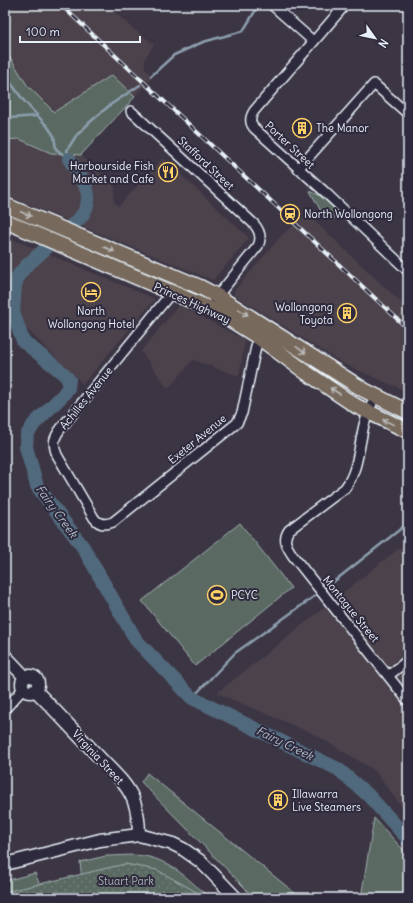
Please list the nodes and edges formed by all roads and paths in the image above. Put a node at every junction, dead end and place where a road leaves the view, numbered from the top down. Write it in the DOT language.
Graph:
graph roads {
  1 [pos="272,5"];
  2 [pos="345,5"];
  3 [pos="313,41"];
  4 [pos="131,111"];
  5 [pos="408,114"];
  6 [pos="298,169"];
  7 [pos="5,205"];
  8 [pos="5,221"];
  9 [pos="408,271"];
  10 [pos="178,278"];
  11 [pos="172,292"];
  12 [pos="217,296"];
  13 [pos="208,308"];
  14 [pos="258,337"];
  15 [pos="375,396"];
  16 [pos="368,412"];
  17 [pos="408,412"];
  18 [pos="408,431"];
  19 [pos="101,523"];
  20 [pos="5,656"];
  21 [pos="408,660"];
  22 [pos="388,676"];
  23 [pos="28,685"];
  24 [pos="408,701"];
  25 [pos="5,710"];
  26 [pos="139,835"];
  27 [pos="5,864"];
  28 [pos="236,898"];
  1 -- 3 [label="street"];
  2 -- 3 [label="street, Porter Street"];
  3 -- 6 [label="street, Porter Street"];
  4 -- 12 [label="street, Stafford Street"];
  5 -- 6 [label="street"];
  6 -- 9 [label="street, Porter Street"];
  7 -- 10 [label="main road, Princes Highway, one-way"];
  8 -- 11 [label="main road, Princes Highway"];
  10 -- 11 [label="main road, Achilles Avenue"];
  10 -- 12 [label="main road, Princes Highway"];
  11 -- 13 [label="main road, Princes Highway"];
  11 -- 19 [label="street, Achilles Avenue"];
  12 -- 13 [label="street"];
  12 -- 15 [label="main road, Princes Highway, one-way"];
  13 -- 14 [label="main road, Princes Highway"];
  16 -- 14 [label="main road, Princes Highway, one-way"];
  14 -- 19 [label="street, Exeter Avenue"];
  15 -- 16 [label="street"];
  15 -- 17 [label="main road, Princes Highway"];
  18 -- 16 [label="main road, Princes Highway, one-way"];
  16 -- 22 [label="street, Montague Street"];
  20 -- 23 [label="main road, Virginia Street"];
  21 -- 22 [label="street"];
  22 -- 24 [label="street, Montague Street"];
  23 -- 25 [label="street"];
  23 -- 26 [label="main road, Virginia Street"];
  26 -- 27 [label="main road"];
  26 -- 28 [label="main road"];
}
